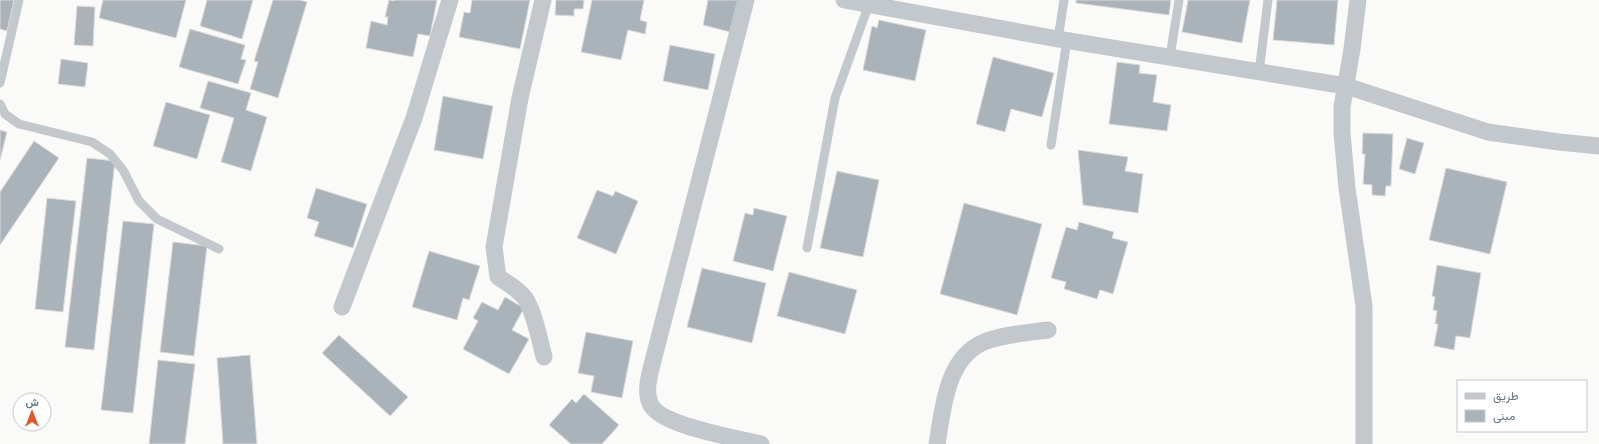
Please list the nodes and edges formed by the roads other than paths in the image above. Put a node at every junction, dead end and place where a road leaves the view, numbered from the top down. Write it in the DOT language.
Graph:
graph roads {
  1 [pos="19,0"];
  2 [pos="450,0"];
  3 [pos="543,0"];
  4 [pos="746,0"];
  5 [pos="844,0"];
  6 [pos="1064,0"];
  7 [pos="1179,0"];
  8 [pos="1268,0"];
  9 [pos="1358,0"];
  10 [pos="869,4"];
  11 [pos="1063,39"];
  12 [pos="1170,57"];
  13 [pos="1259,72"];
  14 [pos="0,83"];
  15 [pos="1346,86"];
  16 [pos="0,104"];
  17 [pos="1051,145"];
  18 [pos="1599,146"];
  19 [pos="807,248"];
  20 [pos="219,249"];
  21 [pos="342,307"];
  22 [pos="1048,330"];
  23 [pos="544,357"];
  24 [pos="761,444"];
  25 [pos="937,444"];
  26 [pos="1364,444"];
  1 -- 14 [label="lane"];
  2 -- 21 [label="street"];
  3 -- 23 [label="street"];
  4 -- 24 [label="street"];
  5 -- 10 [label="street"];
  6 -- 11 [label="lane"];
  7 -- 12 [label="lane"];
  8 -- 13 [label="lane"];
  9 -- 15 [label="street"];
  10 -- 11 [label="street"];
  10 -- 19 [label="lane"];
  11 -- 12 [label="street"];
  11 -- 17 [label="lane"];
  12 -- 13 [label="street"];
  13 -- 15 [label="street"];
  15 -- 18 [label="street"];
  15 -- 26 [label="street"];
  16 -- 20 [label="lane"];
  22 -- 25 [label="street"];
}
